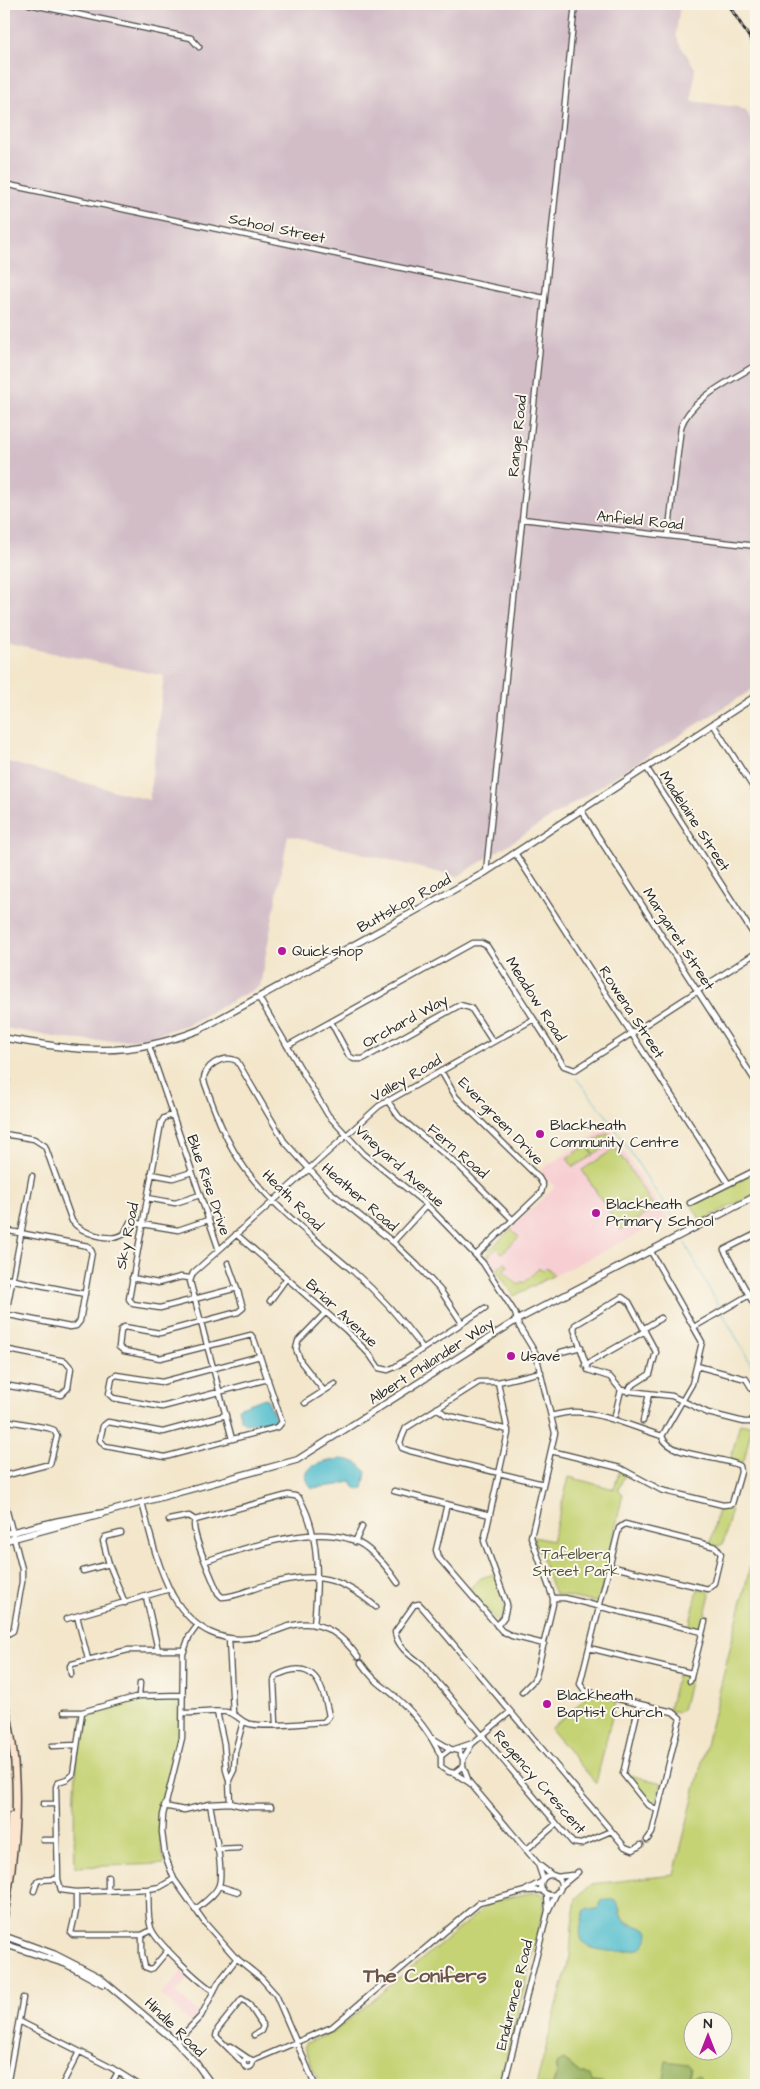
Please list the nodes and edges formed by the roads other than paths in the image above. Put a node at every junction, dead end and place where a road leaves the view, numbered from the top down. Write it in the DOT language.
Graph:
graph roads {
  1 [pos="29,4"];
  2 [pos="575,4"];
  3 [pos="198,47"];
  4 [pos="4,184"];
  5 [pos="544,298"];
  6 [pos="756,365"];
  7 [pos="522,519"];
  8 [pos="668,536"];
  9 [pos="756,546"];
  10 [pos="756,696"];
  11 [pos="713,724"];
  12 [pos="646,768"];
  13 [pos="756,792"];
  14 [pos="581,810"];
  15 [pos="515,853"];
  16 [pos="486,872"];
  17 [pos="756,938"];
  18 [pos="756,954"];
  19 [pos="698,992"];
  20 [pos="259,998"];
  21 [pos="534,1019"];
  22 [pos="331,1022"];
  23 [pos="632,1034"];
  24 [pos="4,1038"];
  25 [pos="493,1042"];
  26 [pos="149,1046"];
  27 [pos="287,1046"];
  28 [pos="234,1059"];
  29 [pos="441,1071"];
  30 [pos="756,1082"];
  31 [pos="387,1100"];
  32 [pos="172,1115"];
  33 [pos="4,1134"];
  34 [pos="346,1136"];
  35 [pos="309,1169"];
  36 [pos="756,1170"];
  37 [pos="192,1172"];
  38 [pos="151,1174"];
  39 [pos="32,1176"];
  40 [pos="728,1183"];
  41 [pos="200,1195"];
  42 [pos="756,1196"];
  43 [pos="147,1198"];
  44 [pos="274,1201"];
  45 [pos="690,1202"];
  46 [pos="427,1205"];
  47 [pos="208,1220"];
  48 [pos="513,1220"];
  49 [pos="142,1224"];
  50 [pos="4,1230"];
  51 [pos="22,1234"];
  52 [pos="236,1234"];
  53 [pos="756,1234"];
  54 [pos="393,1242"];
  55 [pos="218,1250"];
  56 [pos="650,1250"];
  57 [pos="724,1250"];
  58 [pos="717,1253"];
  59 [pos="476,1255"];
  60 [pos="228,1263"];
  61 [pos="4,1278"];
  62 [pos="132,1278"];
  63 [pos="190,1278"];
  64 [pos="286,1279"];
  65 [pos="12,1280"];
  66 [pos="237,1288"];
  67 [pos="756,1291"];
  68 [pos="85,1294"];
  69 [pos="749,1295"];
  70 [pos="195,1299"];
  71 [pos="270,1301"];
  72 [pos="486,1308"];
  73 [pos="756,1308"];
  74 [pos="326,1312"];
  75 [pos="5,1314"];
  76 [pos="661,1318"];
  77 [pos="517,1320"];
  78 [pos="201,1322"];
  79 [pos="462,1323"];
  80 [pos="4,1324"];
  81 [pos="694,1327"];
  82 [pos="644,1330"];
  83 [pos="207,1345"];
  84 [pos="581,1347"];
  85 [pos="423,1348"];
  86 [pos="4,1349"];
  87 [pos="561,1352"];
  88 [pos="260,1356"];
  89 [pos="585,1365"];
  90 [pos="698,1366"];
  91 [pos="213,1369"];
  92 [pos="541,1372"];
  93 [pos="268,1379"];
  94 [pos="498,1382"];
  95 [pos="335,1384"];
  96 [pos="4,1385"];
  97 [pos="621,1390"];
  98 [pos="324,1391"];
  99 [pos="219,1392"];
  100 [pos="628,1392"];
  101 [pos="649,1394"];
  102 [pos="756,1395"];
  103 [pos="683,1401"];
  104 [pos="304,1404"];
  105 [pos="438,1408"];
  106 [pos="756,1412"];
  107 [pos="615,1414"];
  108 [pos="226,1416"];
  109 [pos="551,1416"];
  110 [pos="4,1420"];
  111 [pos="643,1421"];
  112 [pos="508,1430"];
  113 [pos="662,1436"];
  114 [pos="232,1439"];
  115 [pos="551,1451"];
  116 [pos="499,1473"];
  117 [pos="4,1476"];
  118 [pos="543,1484"];
  119 [pos="394,1491"];
  120 [pos="4,1500"];
  121 [pos="142,1502"];
  122 [pos="447,1504"];
  123 [pos="490,1514"];
  124 [pos="169,1520"];
  125 [pos="195,1520"];
  126 [pos="362,1527"];
  127 [pos="121,1533"];
  128 [pos="4,1534"];
  129 [pos="14,1535"];
  130 [pos="313,1535"];
  131 [pos="4,1541"];
  132 [pos="355,1542"];
  133 [pos="206,1561"];
  134 [pos="109,1564"];
  135 [pos="609,1566"];
  136 [pos="83,1571"];
  137 [pos="316,1578"];
  138 [pos="398,1583"];
  139 [pos="170,1589"];
  140 [pos="146,1597"];
  141 [pos="553,1598"];
  142 [pos="125,1603"];
  143 [pos="599,1606"];
  144 [pos="376,1607"];
  145 [pos="77,1616"];
  146 [pos="66,1619"];
  147 [pos="705,1622"];
  148 [pos="314,1625"];
  149 [pos="197,1626"];
  150 [pos="497,1626"];
  151 [pos="702,1632"];
  152 [pos="4,1636"];
  153 [pos="229,1639"];
  154 [pos="544,1644"];
  155 [pos="589,1648"];
  156 [pos="158,1650"];
  157 [pos="184,1650"];
  158 [pos="358,1657"];
  159 [pos="88,1659"];
  160 [pos="361,1663"];
  161 [pos="691,1673"];
  162 [pos="71,1674"];
  163 [pos="690,1681"];
  164 [pos="140,1683"];
  165 [pos="522,1692"];
  166 [pos="183,1695"];
  167 [pos="139,1696"];
  168 [pos="4,1701"];
  169 [pos="639,1704"];
  170 [pos="64,1712"];
  171 [pos="82,1712"];
  172 [pos="217,1712"];
  173 [pos="510,1712"];
  174 [pos="184,1713"];
  175 [pos="233,1713"];
  176 [pos="243,1722"];
  177 [pos="276,1724"];
  178 [pos="482,1735"];
  179 [pos="431,1737"];
  180 [pos="473,1743"];
  181 [pos="77,1745"];
  182 [pos="52,1746"];
  183 [pos="453,1749"];
  184 [pos="13,1754"];
  185 [pos="441,1756"];
  186 [pos="463,1759"];
  187 [pos="225,1762"];
  188 [pos="234,1762"];
  189 [pos="463,1766"];
  190 [pos="454,1772"];
  191 [pos="229,1780"];
  192 [pos="470,1783"];
  193 [pos="230,1803"];
  194 [pos="43,1804"];
  195 [pos="56,1804"];
  196 [pos="210,1804"];
  197 [pos="164,1806"];
  198 [pos="271,1807"];
  199 [pos="657,1810"];
  200 [pos="556,1824"];
  201 [pos="612,1831"];
  202 [pos="43,1840"];
  203 [pos="57,1840"];
  204 [pos="647,1840"];
  205 [pos="640,1845"];
  206 [pos="239,1848"];
  207 [pos="217,1849"];
  208 [pos="526,1850"];
  209 [pos="538,1864"];
  210 [pos="4,1876"];
  211 [pos="554,1876"];
  212 [pos="108,1877"];
  213 [pos="58,1879"];
  214 [pos="174,1879"];
  215 [pos="542,1881"];
  216 [pos="219,1886"];
  217 [pos="560,1887"];
  218 [pos="148,1889"];
  219 [pos="543,1890"];
  220 [pos="34,1891"];
  221 [pos="108,1891"];
  222 [pos="525,1891"];
  223 [pos="76,1892"];
  224 [pos="238,1892"];
  225 [pos="557,1892"];
  226 [pos="547,1894"];
  227 [pos="195,1910"];
  228 [pos="548,1911"];
  229 [pos="4,1917"];
  230 [pos="152,1930"];
  231 [pos="142,1935"];
  232 [pos="4,1936"];
  233 [pos="4,1944"];
  234 [pos="168,1950"];
  235 [pos="237,1958"];
  236 [pos="116,1991"];
  237 [pos="214,1991"];
  238 [pos="23,1998"];
  239 [pos="19,2021"];
  240 [pos="254,2035"];
  241 [pos="176,2042"];
  242 [pos="297,2042"];
  243 [pos="224,2043"];
  244 [pos="79,2052"];
  245 [pos="250,2060"];
  246 [pos="243,2063"];
  247 [pos="118,2072"];
  248 [pos="7,2085"];
  249 [pos="62,2085"];
  250 [pos="111,2085"];
  251 [pos="140,2085"];
  252 [pos="212,2085"];
  253 [pos="315,2085"];
  254 [pos="504,2085"];
  1 -- 3 [label="street"];
  2 -- 5 [label="street, Range Road"];
  4 -- 5 [label="street, School Street"];
  5 -- 7 [label="street, Range Road"];
  6 -- 8 [label="street"];
  7 -- 8 [label="street, Anfield Road"];
  7 -- 16 [label="street, Range Road"];
  8 -- 9 [label="street, Anfield Road"];
  10 -- 11 [label="street, Buttskop Road"];
  11 -- 12 [label="street, Buttskop Road"];
  11 -- 13 [label="street"];
  12 -- 14 [label="street, Buttskop Road"];
  12 -- 17 [label="street, Madelaine Street"];
  14 -- 15 [label="street, Buttskop Road"];
  14 -- 19 [label="street, Margaret Street"];
  15 -- 16 [label="street, Buttskop Road"];
  15 -- 23 [label="street, Rowena Street"];
  16 -- 20 [label="street, Buttskop Road"];
  18 -- 19 [label="street, Meadow Road"];
  19 -- 23 [label="street, Meadow Road"];
  19 -- 30 [label="street, Margaret Street"];
  20 -- 26 [label="street, Buttskop Road"];
  20 -- 27 [label="street, Vineyard Avenue"];
  21 -- 22 [label="street, Meadow Road"];
  21 -- 23 [label="street, Meadow Road"];
  21 -- 25 [label="street, Valley Road"];
  22 -- 25 [label="street, Orchard Way"];
  22 -- 27 [label="street, Meadow Road"];
  23 -- 40 [label="street, Rowena Street"];
  24 -- 26 [label="street, Buttskop Road"];
  25 -- 29 [label="street, Valley Road"];
  26 -- 32 [label="street, Blue Rise Drive"];
  27 -- 34 [label="street, Vineyard Avenue"];
  28 -- 35 [label="street, Heather Road"];
  28 -- 44 [label="street, Heath Road"];
  29 -- 31 [label="street, Valley Road"];
  29 -- 48 [label="street, Evergreen Drive"];
  31 -- 34 [label="street, Valley Road"];
  31 -- 48 [label="street, Fern Road"];
  32 -- 37 [label="street, Blue Rise Drive"];
  32 -- 38 [label="street, Sky Road"];
  33 -- 49 [label="street"];
  34 -- 35 [label="street, Valley Road"];
  34 -- 46 [label="street, Vineyard Avenue"];
  35 -- 44 [label="street, Valley Road"];
  35 -- 54 [label="street, Heather Road"];
  36 -- 40 [label="street"];
  37 -- 38 [label="street"];
  37 -- 41 [label="street, Blue Rise Drive"];
  38 -- 43 [label="street, Sky Road"];
  39 -- 51 [label="street"];
  40 -- 45 [label="street"];
  41 -- 43 [label="street"];
  41 -- 47 [label="street, Blue Rise Drive"];
  42 -- 56 [label="street, Albert Philander Way"];
  43 -- 49 [label="street, Sky Road"];
  44 -- 52 [label="street, Valley Road"];
  44 -- 85 [label="street, Heath Road"];
  46 -- 54 [label="street"];
  46 -- 59 [label="street, Vineyard Avenue"];
  47 -- 49 [label="street"];
  47 -- 55 [label="street, Blue Rise Drive"];
  48 -- 59 [label="street"];
  49 -- 62 [label="street, Sky Road"];
  50 -- 51 [label="street"];
  51 -- 65 [label="street"];
  51 -- 68 [label="street"];
  52 -- 55 [label="street, Valley Road"];
  52 -- 64 [label="street, Briar Avenue"];
  53 -- 57 [label="street"];
  54 -- 79 [label="street, Heather Road"];
  55 -- 63 [label="street, Blue Rise Drive"];
  56 -- 77 [label="street, Albert Philander Way"];
  56 -- 81 [label="street"];
  57 -- 58 [label="street"];
  57 -- 69 [label="street"];
  59 -- 77 [label="street, Vineyard Avenue"];
  60 -- 66 [label="street"];
  61 -- 65 [label="street"];
  62 -- 63 [label="street"];
  62 -- 70 [label="street, Sky Road"];
  63 -- 70 [label="street"];
  64 -- 71 [label="street"];
  64 -- 74 [label="street, Briar Avenue"];
  65 -- 68 [label="street"];
  65 -- 75 [label="street"];
  66 -- 70 [label="street"];
  66 -- 78 [label="street"];
  67 -- 69 [label="street"];
  68 -- 75 [label="street"];
  69 -- 73 [label="street"];
  69 -- 81 [label="street"];
  70 -- 78 [label="street"];
  72 -- 79 [label="street, Briar Avenue"];
  74 -- 85 [label="street, Briar Avenue"];
  74 -- 98 [label="street"];
  75 -- 80 [label="street"];
  76 -- 82 [label="street"];
  77 -- 92 [label="street, Vineyard Avenue"];
  77 -- 121 [label="street, Albert Philander Way"];
  78 -- 83 [label="street"];
  78 -- 83 [label="street"];
  79 -- 85 [label="street, Briar Avenue"];
  81 -- 90 [label="street"];
  82 -- 84 [label="street"];
  82 -- 89 [label="street"];
  82 -- 100 [label="street"];
  83 -- 88 [label="street"];
  83 -- 91 [label="street"];
  84 -- 87 [label="street"];
  84 -- 89 [label="street"];
  86 -- 96 [label="street"];
  88 -- 91 [label="street"];
  88 -- 93 [label="street"];
  89 -- 97 [label="street"];
  90 -- 102 [label="street"];
  90 -- 103 [label="street"];
  91 -- 99 [label="street"];
  91 -- 99 [label="street"];
  92 -- 94 [label="street"];
  92 -- 109 [label="street, Vineyard Avenue"];
  93 -- 99 [label="street"];
  93 -- 114 [label="street"];
  94 -- 105 [label="street"];
  94 -- 112 [label="street"];
  95 -- 98 [label="street"];
  97 -- 100 [label="street"];
  97 -- 107 [label="street"];
  98 -- 104 [label="street"];
  99 -- 108 [label="street"];
  100 -- 101 [label="street"];
  101 -- 103 [label="street"];
  101 -- 111 [label="street"];
  103 -- 106 [label="street"];
  103 -- 113 [label="street"];
  105 -- 112 [label="street"];
  105 -- 116 [label="street"];
  108 -- 114 [label="street"];
  108 -- 114 [label="street"];
  109 -- 113 [label="street"];
  109 -- 115 [label="street, Vineyard Avenue"];
  110 -- 117 [label="street"];
  112 -- 116 [label="street"];
  113 -- 115 [label="street"];
  115 -- 118 [label="street, Vineyard Avenue"];
  116 -- 118 [label="street"];
  116 -- 123 [label="street"];
  118 -- 141 [label="street, Vineyard Avenue"];
  119 -- 122 [label="street"];
  120 -- 129 [label="street"];
  121 -- 129 [label="street, Albert Philander Way"];
  121 -- 139 [label="street"];
  122 -- 123 [label="street"];
  122 -- 150 [label="street"];
  123 -- 150 [label="street"];
  124 -- 125 [label="street"];
  125 -- 130 [label="street"];
  125 -- 133 [label="street"];
  126 -- 132 [label="street"];
  127 -- 134 [label="street"];
  128 -- 129 [label="street, Albert Philander Way"];
  129 -- 131 [label="street, Albert Philander Way"];
  129 -- 152 [label="street"];
  130 -- 132 [label="street"];
  130 -- 133 [label="street"];
  130 -- 137 [label="street"];
  132 -- 138 [label="street"];
  133 -- 137 [label="street"];
  134 -- 136 [label="street"];
  134 -- 142 [label="street"];
  135 -- 135 [label="street"];
  135 -- 143 [label="street"];
  137 -- 144 [label="street"];
  137 -- 148 [label="street"];
  139 -- 140 [label="street"];
  139 -- 149 [label="street"];
  140 -- 142 [label="street"];
  140 -- 156 [label="street"];
  141 -- 143 [label="street"];
  141 -- 154 [label="street"];
  142 -- 145 [label="street"];
  143 -- 151 [label="street"];
  143 -- 155 [label="street"];
  145 -- 146 [label="street"];
  145 -- 159 [label="street"];
  147 -- 151 [label="street"];
  148 -- 153 [label="street"];
  148 -- 158 [label="street"];
  149 -- 153 [label="street"];
  149 -- 157 [label="street"];
  150 -- 154 [label="street"];
  151 -- 161 [label="street"];
  153 -- 175 [label="street"];
  154 -- 165 [label="street"];
  155 -- 161 [label="street"];
  155 -- 169 [label="street"];
  156 -- 157 [label="street"];
  156 -- 159 [label="street"];
  157 -- 166 [label="street"];
  159 -- 162 [label="street"];
  160 -- 179 [label="street"];
  161 -- 163 [label="street"];
  164 -- 167 [label="street"];
  166 -- 167 [label="street"];
  166 -- 174 [label="street"];
  167 -- 171 [label="street"];
  168 -- 184 [label="main road"];
  169 -- 199 [label="street"];
  169 -- 199 [label="street"];
  170 -- 171 [label="street"];
  171 -- 181 [label="street"];
  172 -- 174 [label="street"];
  172 -- 175 [label="street"];
  172 -- 187 [label="street"];
  173 -- 178 [label="street, Regency Crescent"];
  173 -- 178 [label="street"];
  173 -- 201 [label="street"];
  174 -- 197 [label="street"];
  175 -- 176 [label="street"];
  176 -- 177 [label="street"];
  176 -- 188 [label="street"];
  177 -- 177 [label="street"];
  178 -- 180 [label="street"];
  178 -- 200 [label="street, Regency Crescent"];
  179 -- 183 [label="street"];
  179 -- 185 [label="street"];
  180 -- 183 [label="street"];
  180 -- 186 [label="street"];
  181 -- 182 [label="street"];
  181 -- 195 [label="street"];
  183 -- 185 [label="street"];
  183 -- 186 [label="street"];
  184 -- 210 [label="main road"];
  184 -- 229 [label="main road"];
  185 -- 190 [label="street"];
  186 -- 189 [label="street"];
  187 -- 188 [label="street"];
  187 -- 191 [label="street"];
  188 -- 191 [label="street"];
  189 -- 190 [label="street"];
  189 -- 192 [label="street"];
  190 -- 192 [label="street"];
  191 -- 193 [label="street"];
  192 -- 208 [label="street"];
  193 -- 196 [label="street"];
  193 -- 198 [label="street"];
  194 -- 195 [label="street"];
  195 -- 203 [label="street"];
  196 -- 197 [label="street"];
  196 -- 207 [label="street"];
  197 -- 214 [label="street"];
  199 -- 204 [label="street"];
  200 -- 201 [label="street, Regency Crescent"];
  200 -- 208 [label="street"];
  201 -- 205 [label="street"];
  202 -- 203 [label="street"];
  203 -- 213 [label="street"];
  206 -- 207 [label="street"];
  207 -- 216 [label="street"];
  208 -- 209 [label="street"];
  209 -- 211 [label="street"];
  209 -- 215 [label="street"];
  211 -- 215 [label="street"];
  211 -- 217 [label="street"];
  211 -- 217 [label="street"];
  212 -- 221 [label="street"];
  213 -- 220 [label="street"];
  213 -- 223 [label="street"];
  214 -- 218 [label="street"];
  214 -- 227 [label="street"];
  215 -- 219 [label="street"];
  215 -- 222 [label="street"];
  216 -- 224 [label="street"];
  216 -- 227 [label="street"];
  217 -- 225 [label="street"];
  218 -- 221 [label="street"];
  218 -- 230 [label="street"];
  219 -- 222 [label="street"];
  219 -- 226 [label="street"];
  221 -- 223 [label="street"];
  222 -- 242 [label="street"];
  223 -- 231 [label="street"];
  225 -- 226 [label="street"];
  225 -- 228 [label="street, Endurance Road"];
  226 -- 228 [label="street, Endurance Road"];
  227 -- 235 [label="street"];
  228 -- 254 [label="street, Endurance Road"];
  230 -- 231 [label="street"];
  230 -- 234 [label="street"];
  231 -- 234 [label="street"];
  232 -- 236 [label="street, Hindle Road"];
  233 -- 236 [label="street, Hindle Road"];
  234 -- 237 [label="street"];
  235 -- 237 [label="street"];
  235 -- 242 [label="street"];
  236 -- 241 [label="street, Hindle Road"];
  237 -- 241 [label="street"];
  238 -- 239 [label="street"];
  239 -- 244 [label="street"];
  239 -- 248 [label="street"];
  240 -- 243 [label="street"];
  241 -- 252 [label="street, Hindle Road"];
  242 -- 245 [label="street"];
  242 -- 253 [label="street"];
  243 -- 245 [label="street"];
  243 -- 246 [label="street"];
  244 -- 247 [label="street"];
  244 -- 249 [label="street"];
  245 -- 246 [label="street"];
  245 -- 246 [label="street"];
  247 -- 250 [label="street"];
  247 -- 251 [label="street"];
}
